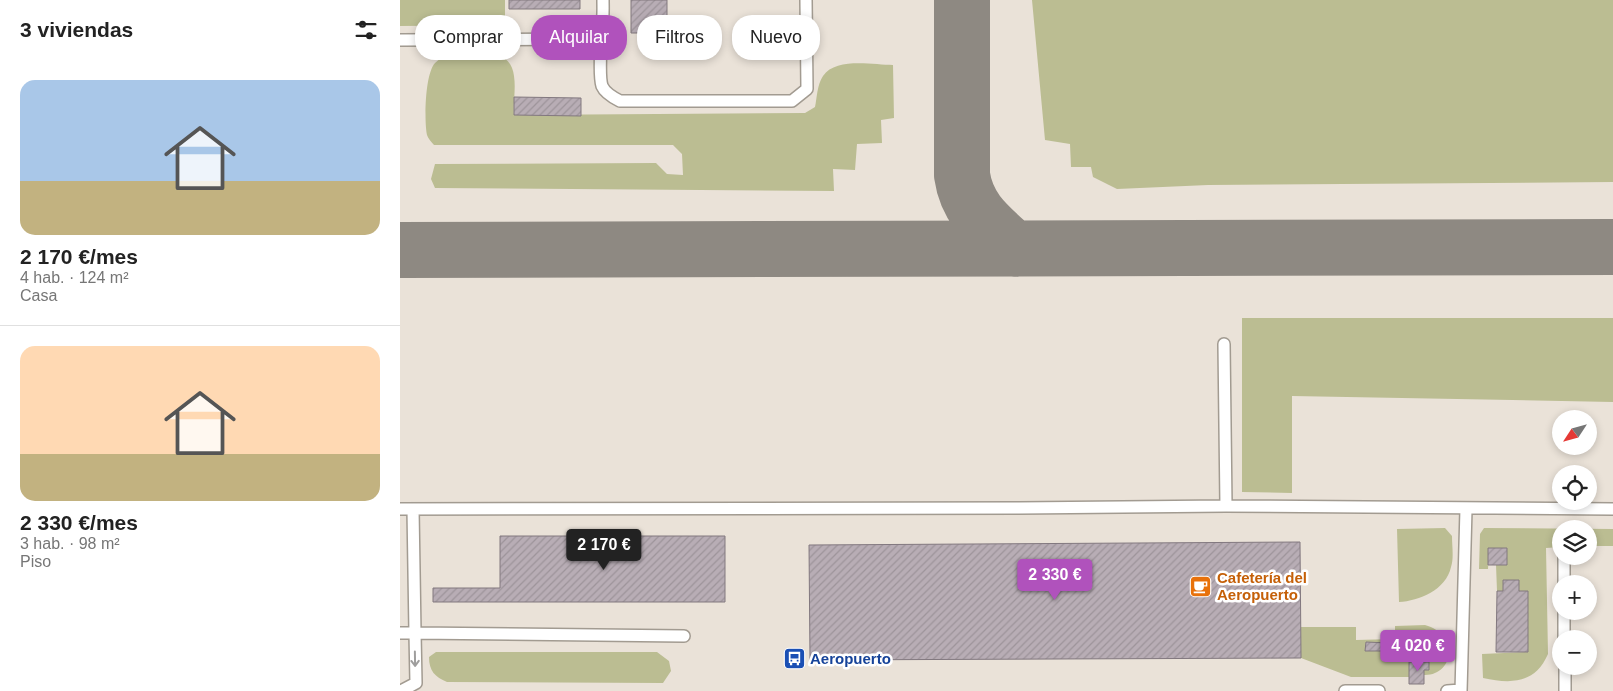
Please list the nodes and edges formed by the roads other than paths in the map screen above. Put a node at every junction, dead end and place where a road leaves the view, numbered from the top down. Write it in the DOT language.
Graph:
graph roads {
  1 [pos="603,0"];
  2 [pos="806,0"];
  3 [pos="603,15"];
  4 [pos="531,39"];
  5 [pos="400,40"];
  6 [pos="602,60"];
  7 [pos="1224,344"];
  8 [pos="1226,506"];
  9 [pos="400,508"];
  10 [pos="413,508"];
  11 [pos="1466,509"];
  12 [pos="1613,509"];
  13 [pos="415,632"];
  14 [pos="400,633"];
  15 [pos="684,636"];
  16 [pos="1565,675"];
  17 [pos="419,687"];
  18 [pos="400,691"];
  19 [pos="1345,691"];
  20 [pos="1379,691"];
  21 [pos="1447,691"];
  22 [pos="1461,691"];
  23 [pos="1565,691"];
  1 -- 3 [label="lane"];
  2 -- 6 [label="lane"];
  4 -- 5 [label="lane"];
  7 -- 8 [label="lane"];
  8 -- 10 [label="lane"];
  8 -- 11 [label="lane"];
  9 -- 10 [label="lane"];
  10 -- 13 [label="lane"];
  11 -- 12 [label="lane"];
  11 -- 22 [label="lane"];
  13 -- 14 [label="lane"];
  13 -- 15 [label="lane"];
  13 -- 17 [label="lane, one-way"];
  16 -- 23 [label="lane"];
  17 -- 18 [label="lane"];
  19 -- 20 [label="lane"];
  21 -- 22 [label="lane"];
}
